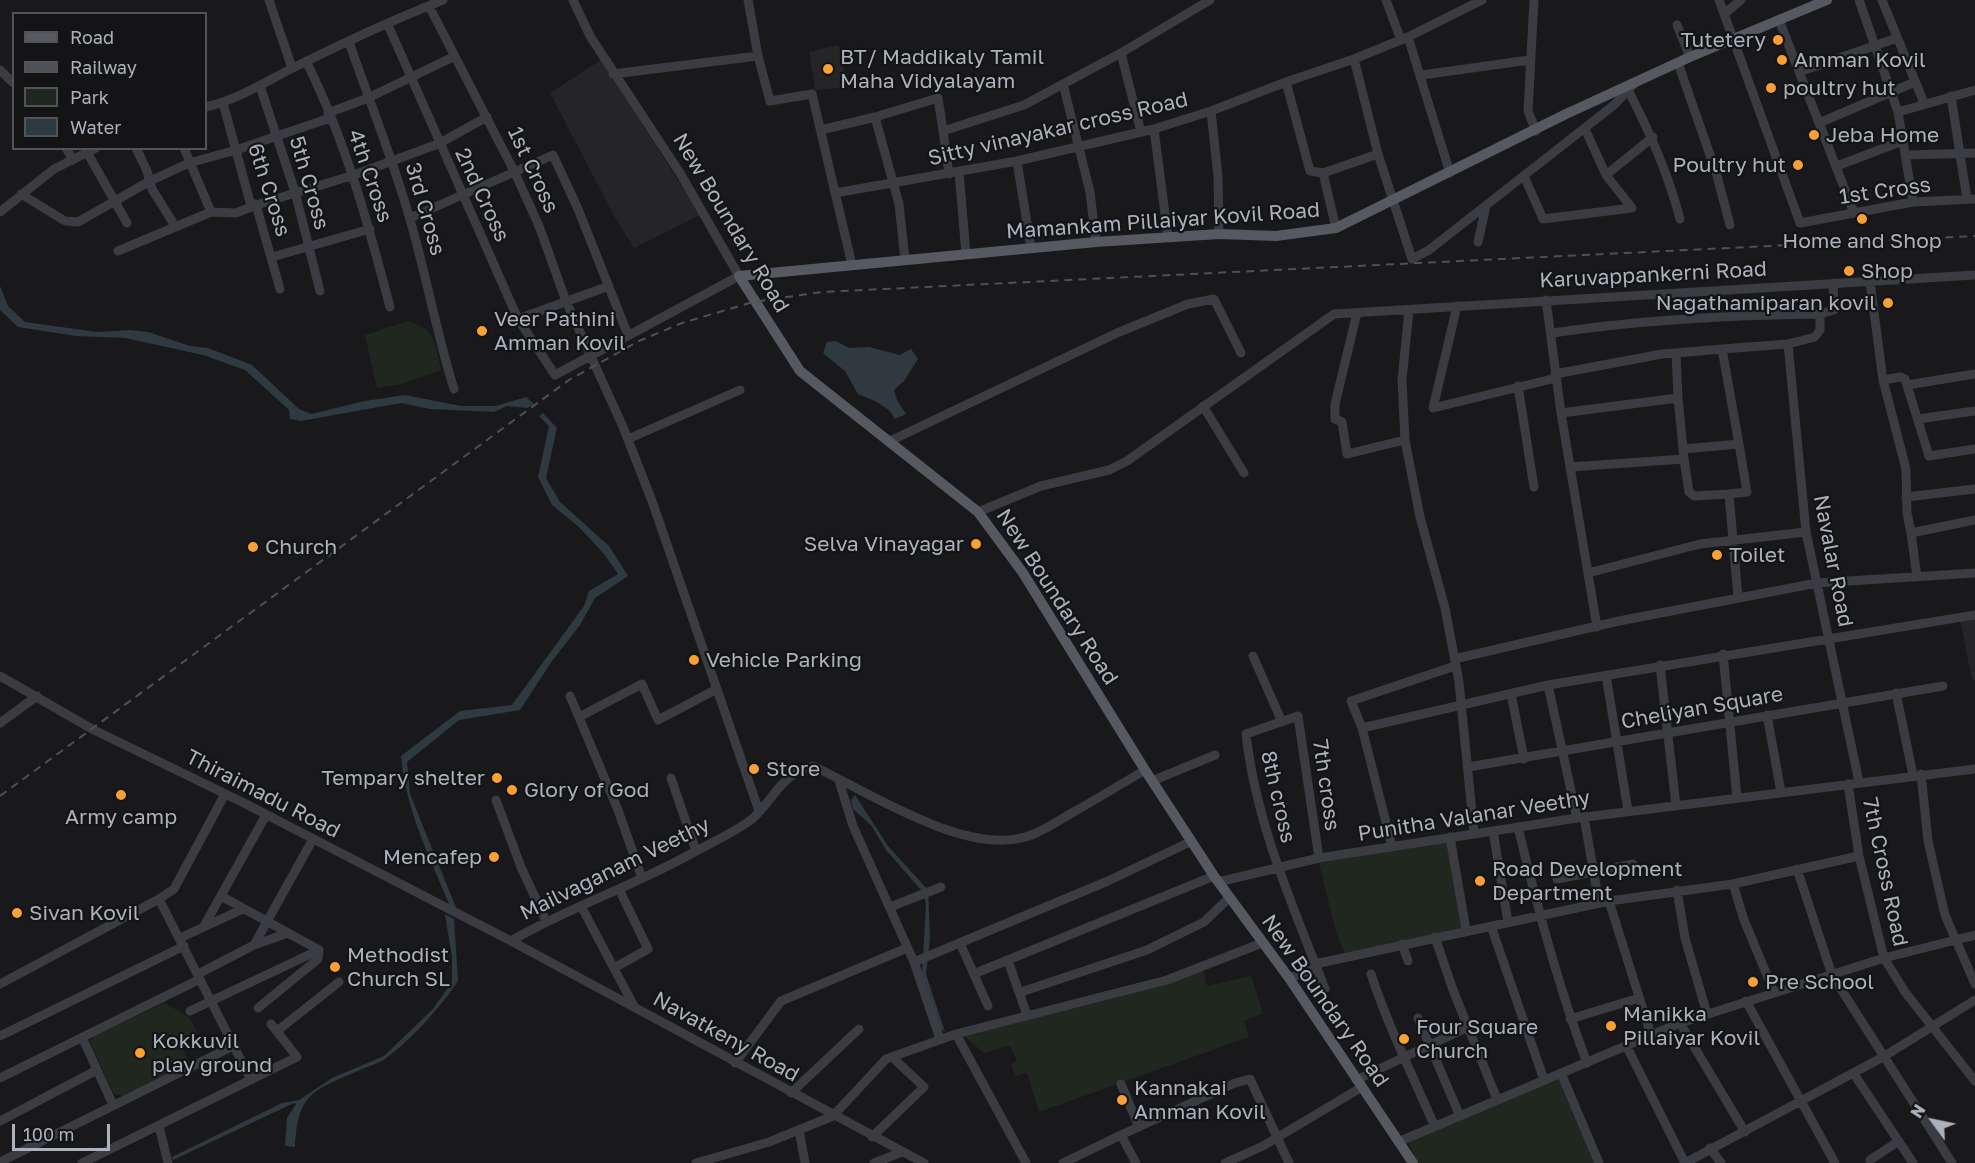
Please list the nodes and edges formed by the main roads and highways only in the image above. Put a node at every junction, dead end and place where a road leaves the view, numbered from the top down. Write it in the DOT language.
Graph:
graph roads {
  1 [pos="1827,0"];
  2 [pos="739,276"];
  3 [pos="1413,1163"];
  1 -- 2 [label="main road, Mamankam Pillaiyar Kovil Road"];
  2 -- 3 [label="main road, New Boundary Road"];
}
